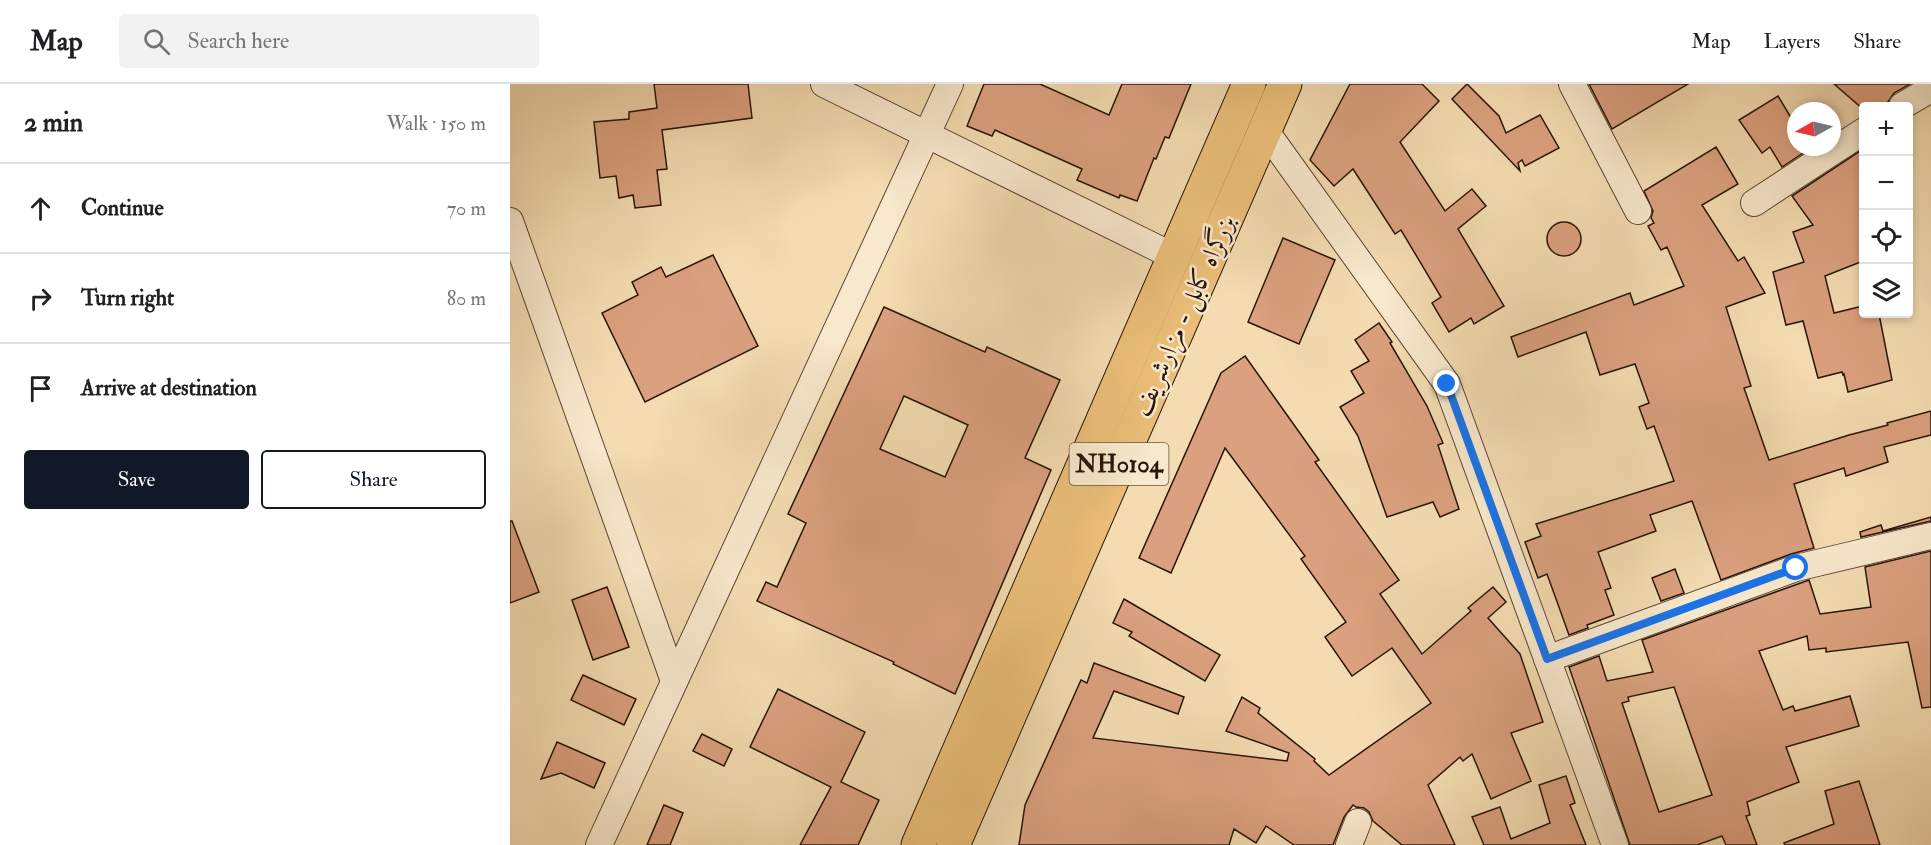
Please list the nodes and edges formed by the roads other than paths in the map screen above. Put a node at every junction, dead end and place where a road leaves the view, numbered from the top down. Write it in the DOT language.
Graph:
graph roads {
  1 [pos="824,84"];
  2 [pos="950,84"];
  3 [pos="1249,84"];
  4 [pos="1285,84"];
  5 [pos="1572,84"];
  6 [pos="1931,89"];
  7 [pos="1909,102"];
  8 [pos="1265,130"];
  9 [pos="1859,133"];
  10 [pos="927,135"];
  11 [pos="1754,203"];
  12 [pos="1638,211"];
  13 [pos="510,220"];
  14 [pos="1173,256"];
  15 [pos="1931,536"];
  16 [pos="1547,659"];
  17 [pos="674,681"];
  18 [pos="599,845"];
  19 [pos="918,845"];
  20 [pos="953,845"];
  21 [pos="1615,845"];
  1 -- 10 [label="street"];
  2 -- 10 [label="street"];
  3 -- 14 [label="highway, بزرگراه کابل - مزارشریف / NH0104"];
  4 -- 8 [label="highway, بزرگراه کابل - مزارشریف / NH0104"];
  5 -- 12 [label="street"];
  6 -- 7 [label="street"];
  8 -- 16 [label="street"];
  8 -- 20 [label="highway, بزرگراه کابل - مزارشریف / NH0104"];
  9 -- 11 [label="street"];
  10 -- 14 [label="street"];
  10 -- 17 [label="street"];
  13 -- 17 [label="street"];
  14 -- 19 [label="highway, بزرگراه کابل - مزارشریف / NH0104"];
  15 -- 16 [label="street"];
  16 -- 21 [label="street"];
  17 -- 18 [label="street"];
}
